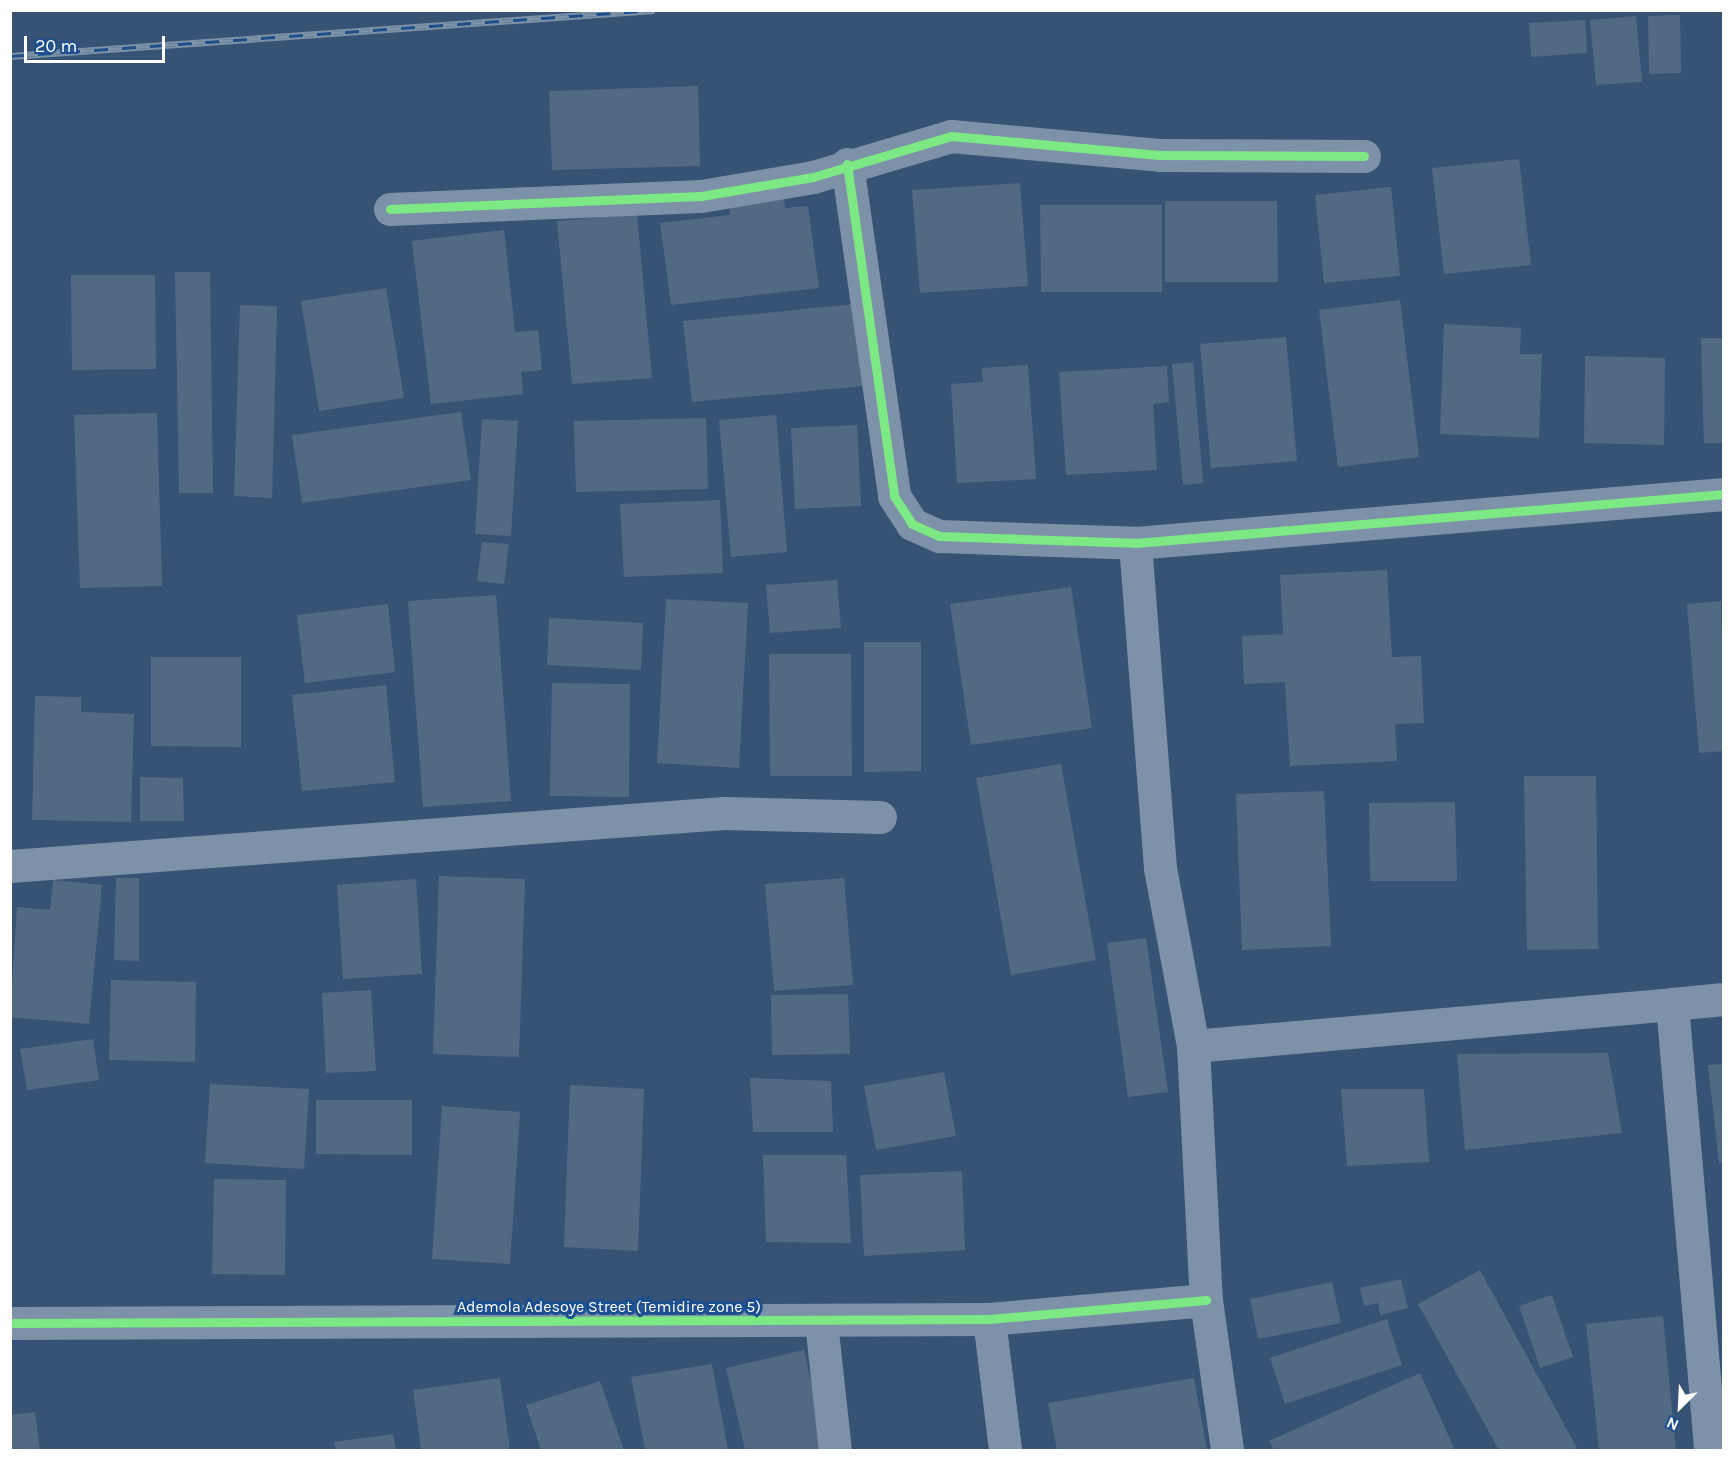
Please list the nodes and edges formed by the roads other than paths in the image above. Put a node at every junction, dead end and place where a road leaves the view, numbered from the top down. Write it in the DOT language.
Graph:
graph roads {
  1 [pos="1364,156"];
  2 [pos="846,164"];
  3 [pos="390,209"];
  4 [pos="1724,494"];
  5 [pos="1135,543"];
  6 [pos="880,817"];
  7 [pos="10,866"];
  8 [pos="1724,999"];
  9 [pos="1672,1004"];
  10 [pos="1193,1046"];
  11 [pos="1206,1300"];
  12 [pos="989,1319"];
  13 [pos="821,1322"];
  14 [pos="10,1323"];
  15 [pos="835,1450"];
  16 [pos="1005,1450"];
  17 [pos="1227,1450"];
  18 [pos="1710,1450"];
  1 -- 2 [label="street"];
  2 -- 3 [label="street"];
  2 -- 5 [label="street"];
  4 -- 5 [label="street"];
  5 -- 10 [label="street"];
  6 -- 7 [label="street"];
  8 -- 9 [label="street"];
  9 -- 10 [label="street"];
  9 -- 18 [label="street"];
  10 -- 11 [label="street"];
  11 -- 12 [label="street, Ademola Adesoye Street (Temidire zone 5)"];
  11 -- 17 [label="street"];
  12 -- 13 [label="street, Ademola Adesoye Street (Temidire zone 5)"];
  12 -- 16 [label="street"];
  13 -- 14 [label="street, Ademola Adesoye Street (Temidire zone 5)"];
  13 -- 15 [label="street"];
}
